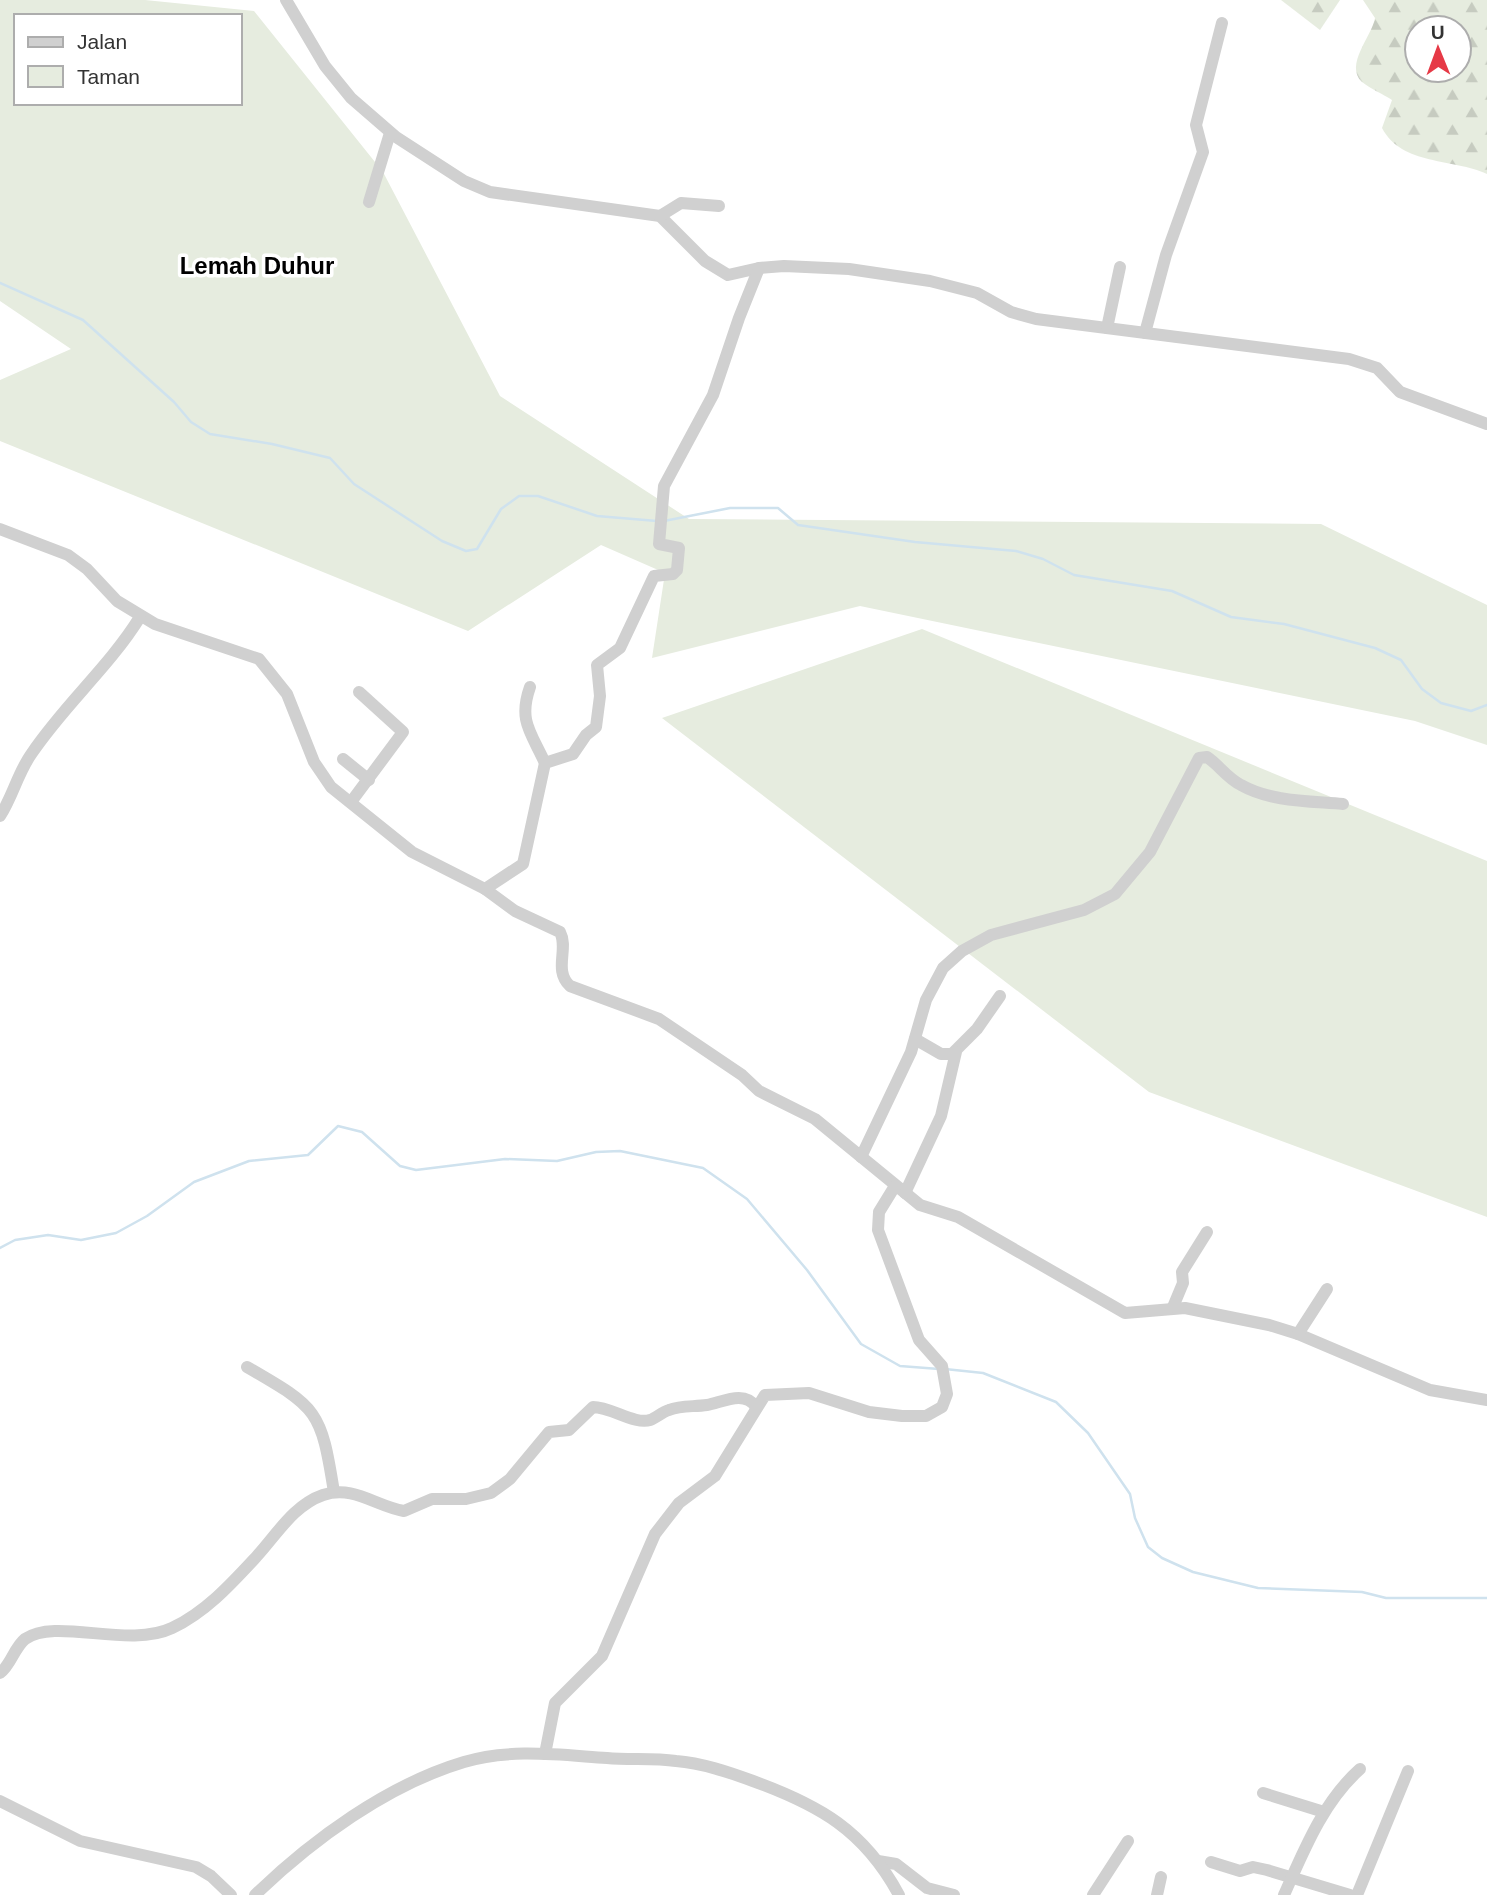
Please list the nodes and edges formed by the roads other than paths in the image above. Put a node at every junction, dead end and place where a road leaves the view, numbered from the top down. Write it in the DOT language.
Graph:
graph roads {
  1 [pos="286,0"];
  2 [pos="1222,23"];
  3 [pos="390,133"];
  4 [pos="369,202"];
  5 [pos="719,206"];
  6 [pos="660,216"];
  7 [pos="1120,267"];
  8 [pos="760,268"];
  9 [pos="1107,328"];
  10 [pos="1145,333"];
  11 [pos="1487,424"];
  12 [pos="0,529"];
  13 [pos="140,617"];
  14 [pos="530,687"];
  15 [pos="359,692"];
  16 [pos="343,759"];
  17 [pos="545,763"];
  18 [pos="369,780"];
  19 [pos="351,802"];
  20 [pos="1343,804"];
  21 [pos="0,816"];
  22 [pos="485,889"];
  23 [pos="1000,996"];
  24 [pos="915,1039"];
  25 [pos="956,1052"];
  26 [pos="861,1157"];
  27 [pos="900,1190"];
  28 [pos="1207,1232"];
  29 [pos="1327,1289"];
  30 [pos="1173,1307"];
  31 [pos="1298,1334"];
  32 [pos="247,1367"];
  33 [pos="1487,1400"];
  34 [pos="756,1407"];
  35 [pos="334,1492"];
  36 [pos="0,1673"];
  37 [pos="545,1754"];
  38 [pos="1360,1769"];
  39 [pos="1408,1771"];
  40 [pos="1263,1793"];
  41 [pos="0,1801"];
  42 [pos="1324,1812"];
  43 [pos="1128,1841"];
  44 [pos="878,1861"];
  45 [pos="1211,1862"];
  46 [pos="1293,1876"];
  47 [pos="1161,1877"];
  48 [pos="231,1895"];
  49 [pos="255,1895"];
  50 [pos="899,1895"];
  51 [pos="954,1895"];
  52 [pos="1093,1895"];
  53 [pos="1157,1895"];
  54 [pos="1284,1895"];
  55 [pos="1350,1895"];
  56 [pos="1357,1895"];
  1 -- 3 [label="street"];
  2 -- 10 [label="street"];
  3 -- 4 [label="street"];
  3 -- 6 [label="street"];
  5 -- 6 [label="street"];
  6 -- 8 [label="street"];
  7 -- 9 [label="street"];
  8 -- 9 [label="street"];
  8 -- 17 [label="street"];
  9 -- 10 [label="street"];
  10 -- 11 [label="street"];
  12 -- 13 [label="street"];
  13 -- 19 [label="street"];
  13 -- 21 [label="street"];
  14 -- 17 [label="street"];
  15 -- 18 [label="street"];
  16 -- 18 [label="street"];
  17 -- 22 [label="street"];
  18 -- 19 [label="street"];
  19 -- 22 [label="street"];
  20 -- 24 [label="street"];
  22 -- 26 [label="street"];
  23 -- 25 [label="street"];
  24 -- 25 [label="street"];
  24 -- 26 [label="street"];
  25 -- 27 [label="street"];
  26 -- 27 [label="street"];
  27 -- 30 [label="street"];
  27 -- 34 [label="street"];
  28 -- 30 [label="street"];
  29 -- 31 [label="street"];
  30 -- 31 [label="street"];
  31 -- 33 [label="street"];
  32 -- 35 [label="street"];
  34 -- 35 [label="street"];
  34 -- 37 [label="street"];
  35 -- 36 [label="street"];
  37 -- 44 [label="street"];
  37 -- 49 [label="street"];
  38 -- 42 [label="street"];
  39 -- 56 [label="street"];
  40 -- 42 [label="street"];
  41 -- 48 [label="street"];
  42 -- 46 [label="street"];
  43 -- 52 [label="street"];
  44 -- 50 [label="street"];
  44 -- 51 [label="street"];
  45 -- 46 [label="street"];
  46 -- 54 [label="street"];
  46 -- 55 [label="street"];
  47 -- 53 [label="street"];
}
